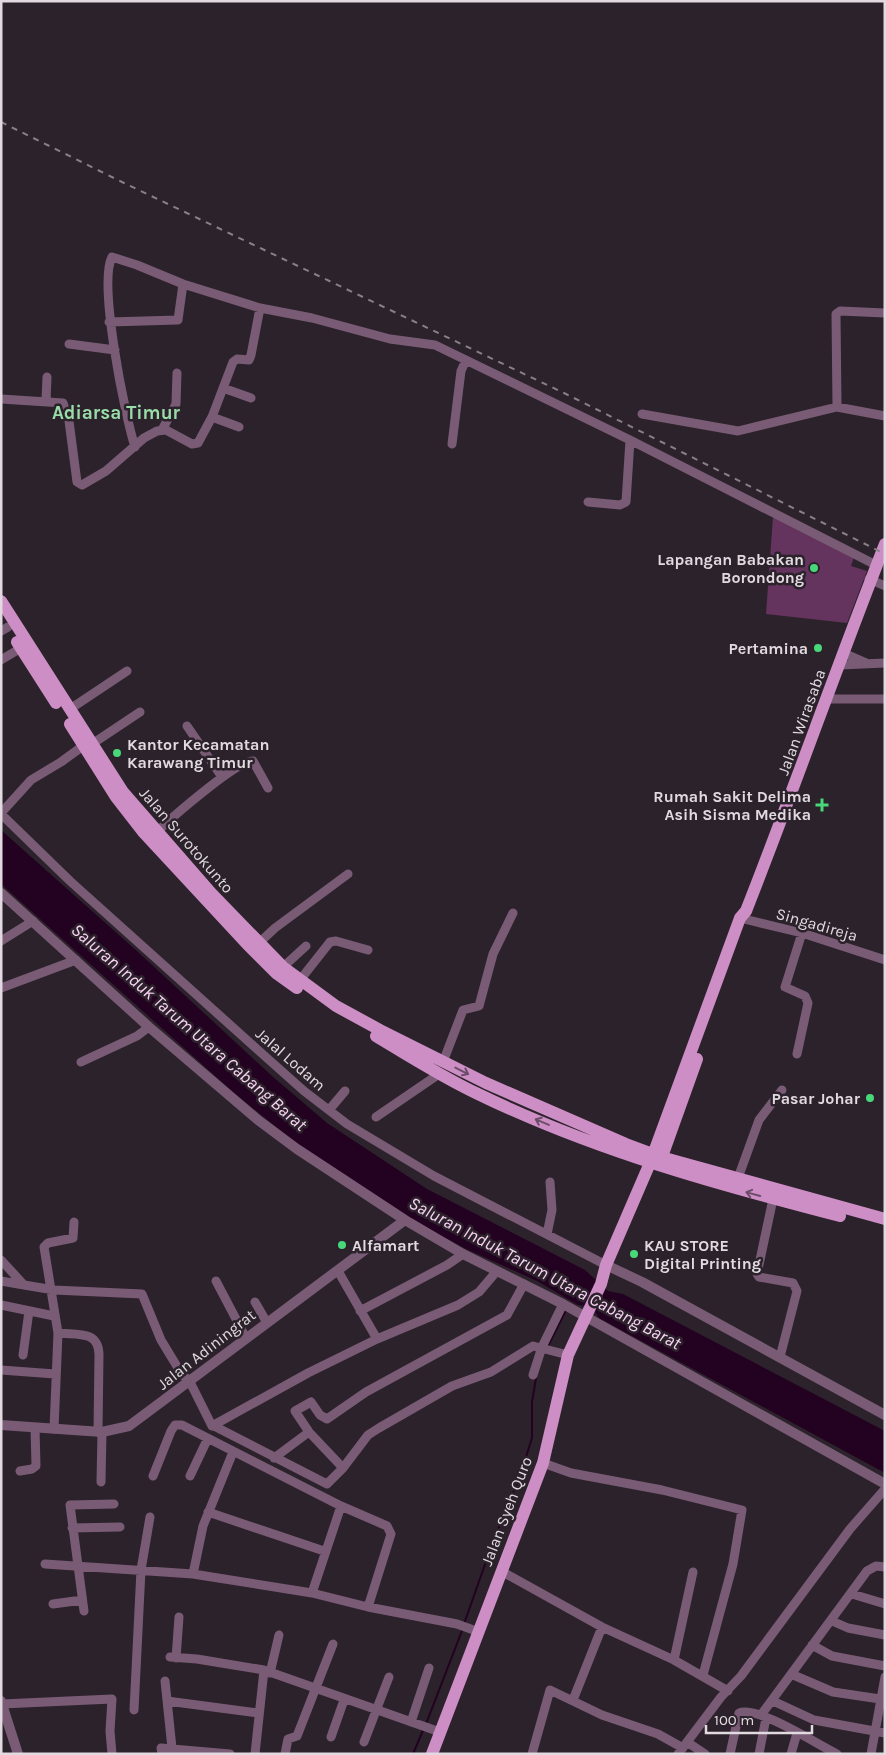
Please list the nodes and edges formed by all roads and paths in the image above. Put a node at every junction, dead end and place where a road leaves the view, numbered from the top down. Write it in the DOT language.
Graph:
graph roads {
  1 [pos="183,284"];
  2 [pos="260,308"];
  3 [pos="885,313"];
  4 [pos="109,322"];
  5 [pos="69,344"];
  6 [pos="115,350"];
  7 [pos="466,360"];
  8 [pos="178,373"];
  9 [pos="47,377"];
  10 [pos="224,388"];
  11 [pos="1,398"];
  12 [pos="251,398"];
  13 [pos="46,401"];
  14 [pos="837,407"];
  15 [pos="642,414"];
  16 [pos="885,416"];
  17 [pos="212,417"];
  18 [pos="239,427"];
  19 [pos="162,430"];
  20 [pos="630,440"];
  21 [pos="452,444"];
  22 [pos="135,447"];
  23 [pos="588,502"];
  24 [pos="885,544"];
  25 [pos="876,565"];
  26 [pos="869,579"];
  27 [pos="885,586"];
  28 [pos="1,602"];
  29 [pos="3,625"];
  30 [pos="21,648"];
  31 [pos="842,659"];
  32 [pos="1,660"];
  33 [pos="885,663"];
  34 [pos="127,671"];
  35 [pos="826,699"];
  36 [pos="885,699"];
  37 [pos="70,709"];
  38 [pos="140,712"];
  39 [pos="187,726"];
  40 [pos="78,730"];
  41 [pos="87,745"];
  42 [pos="222,778"];
  43 [pos="268,788"];
  44 [pos="1,813"];
  45 [pos="157,832"];
  46 [pos="179,864"];
  47 [pos="348,874"];
  48 [pos="1,893"];
  49 [pos="513,913"];
  50 [pos="744,916"];
  51 [pos="33,921"];
  52 [pos="802,934"];
  53 [pos="1,941"];
  54 [pos="254,943"];
  55 [pos="306,946"];
  56 [pos="368,950"];
  57 [pos="76,960"];
  58 [pos="885,960"];
  59 [pos="283,966"];
  60 [pos="300,980"];
  61 [pos="1,988"];
  62 [pos="149,1027"];
  63 [pos="797,1054"];
  64 [pos="81,1062"];
  65 [pos="441,1068"];
  66 [pos="782,1090"];
  67 [pos="345,1091"];
  68 [pos="330,1110"];
  69 [pos="376,1117"];
  70 [pos="656,1160"];
  71 [pos="738,1178"];
  72 [pos="550,1182"];
  73 [pos="773,1199"];
  74 [pos="405,1220"];
  75 [pos="885,1220"];
  76 [pos="74,1222"];
  77 [pos="885,1228"];
  78 [pos="547,1234"];
  79 [pos="463,1254"];
  80 [pos="1,1260"];
  81 [pos="609,1267"];
  82 [pos="338,1271"];
  83 [pos="496,1272"];
  84 [pos="1,1280"];
  85 [pos="216,1281"];
  86 [pos="524,1284"];
  87 [pos="24,1285"];
  88 [pos="50,1290"];
  89 [pos="255,1302"];
  90 [pos="1,1305"];
  91 [pos="566,1306"];
  92 [pos="29,1310"];
  93 [pos="360,1311"];
  94 [pos="586,1315"];
  95 [pos="54,1316"];
  96 [pos="266,1321"];
  97 [pos="58,1333"];
  98 [pos="246,1338"];
  99 [pos="377,1339"];
  100 [pos="545,1348"];
  101 [pos="23,1355"];
  102 [pos="568,1355"];
  103 [pos="780,1357"];
  104 [pos="1,1370"];
  105 [pos="55,1374"];
  106 [pos="533,1375"];
  107 [pos="190,1382"];
  108 [pos="885,1415"];
  109 [pos="1,1425"];
  110 [pos="212,1426"];
  111 [pos="36,1428"];
  112 [pos="54,1429"];
  113 [pos="100,1432"];
  114 [pos="309,1432"];
  115 [pos="208,1438"];
  116 [pos="233,1452"];
  117 [pos="274,1458"];
  118 [pos="543,1463"];
  119 [pos="343,1468"];
  120 [pos="20,1471"];
  121 [pos="153,1476"];
  122 [pos="190,1476"];
  123 [pos="100,1482"];
  124 [pos="885,1484"];
  125 [pos="885,1489"];
  126 [pos="114,1504"];
  127 [pos="341,1506"];
  128 [pos="208,1512"];
  129 [pos="150,1518"];
  130 [pos="120,1527"];
  131 [pos="72,1528"];
  132 [pos="324,1551"];
  133 [pos="45,1564"];
  134 [pos="78,1566"];
  135 [pos="885,1567"];
  136 [pos="141,1570"];
  137 [pos="501,1571"];
  138 [pos="693,1572"];
  139 [pos="192,1574"];
  140 [pos="312,1592"];
  141 [pos="852,1594"];
  142 [pos="82,1600"];
  143 [pos="53,1604"];
  144 [pos="885,1604"];
  145 [pos="368,1607"];
  146 [pos="84,1611"];
  147 [pos="179,1618"];
  148 [pos="832,1621"];
  149 [pos="602,1627"];
  150 [pos="476,1630"];
  151 [pos="279,1635"];
  152 [pos="885,1635"];
  153 [pos="333,1644"];
  154 [pos="812,1645"];
  155 [pos="674,1660"];
  156 [pos="885,1666"];
  157 [pos="429,1668"];
  158 [pos="267,1671"];
  159 [pos="790,1674"];
  160 [pos="703,1675"];
  161 [pos="885,1676"];
  162 [pos="390,1677"];
  163 [pos="165,1681"];
  164 [pos="315,1689"];
  165 [pos="728,1691"];
  166 [pos="880,1699"];
  167 [pos="344,1700"];
  168 [pos="573,1700"];
  169 [pos="167,1701"];
  170 [pos="773,1701"];
  171 [pos="2,1702"];
  172 [pos="376,1708"];
  173 [pos="134,1710"];
  174 [pos="258,1713"];
  175 [pos="764,1716"];
  176 [pos="419,1725"];
  177 [pos="875,1731"];
  178 [pos="440,1732"];
  179 [pos="797,1733"];
  180 [pos="885,1733"];
  181 [pos="331,1737"];
  182 [pos="364,1742"];
  183 [pos="172,1748"];
  184 [pos="682,1748"];
  185 [pos="832,1753"];
  186 [pos="18,1754"];
  187 [pos="112,1754"];
  188 [pos="162,1754"];
  189 [pos="230,1754"];
  190 [pos="255,1754"];
  191 [pos="285,1754"];
  192 [pos="432,1754"];
  193 [pos="532,1754"];
  194 [pos="705,1754"];
  195 [pos="730,1754"];
  196 [pos="759,1754"];
  197 [pos="791,1754"];
  198 [pos="871,1754"];
  1 -- 2 [label="street"];
  1 -- 4 [label="street"];
  1 -- 4 [label="street"];
  2 -- 7 [label="street"];
  2 -- 10 [label="street"];
  3 -- 14 [label="street"];
  4 -- 6 [label="street"];
  5 -- 6 [label="street"];
  6 -- 22 [label="street"];
  7 -- 20 [label="street"];
  7 -- 21 [label="street"];
  8 -- 19 [label="street"];
  9 -- 13 [label="street"];
  10 -- 12 [label="street"];
  10 -- 17 [label="street"];
  11 -- 13 [label="street"];
  13 -- 22 [label="street"];
  14 -- 15 [label="street"];
  14 -- 16 [label="street"];
  17 -- 18 [label="street"];
  17 -- 19 [label="street"];
  19 -- 22 [label="street"];
  20 -- 23 [label="street"];
  20 -- 25 [label="street"];
  24 -- 25 [label="main road, Jalan Wirasaba"];
  25 -- 26 [label="main road, Jalan Wirasaba"];
  26 -- 27 [label="street"];
  26 -- 31 [label="main road, Jalan Wirasaba"];
  28 -- 37 [label="main road, Jalan Surotokunto"];
  29 -- 30 [label="main road, Jalan Surotokunto"];
  30 -- 32 [label="street"];
  30 -- 40 [label="main road, Jalan Surotokunto"];
  31 -- 33 [label="street"];
  31 -- 35 [label="main road, Jalan Wirasaba"];
  34 -- 37 [label="street"];
  35 -- 36 [label="street"];
  35 -- 50 [label="main road, Jalan Wirasaba"];
  37 -- 40 [label="main road, Jalan Surotokunto"];
  38 -- 41 [label="street"];
  39 -- 42 [label="street"];
  40 -- 41 [label="main road, Jalan Surotokunto"];
  41 -- 44 [label="street"];
  41 -- 45 [label="main road, Jalan Surotokunto"];
  41 -- 46 [label="main road, Jalan Surotokunto"];
  42 -- 43 [label="street"];
  42 -- 45 [label="street"];
  44 -- 68 [label="street, Jalal Lodam"];
  45 -- 46 [label="main road, Jalan Surotokunto"];
  46 -- 54 [label="main road, Jalan Surotokunto"];
  47 -- 54 [label="street"];
  48 -- 51 [label="street"];
  49 -- 65 [label="street"];
  50 -- 52 [label="street, Singadireja"];
  50 -- 70 [label="main road, Jalan Wirasaba"];
  51 -- 53 [label="street"];
  51 -- 57 [label="street"];
  52 -- 58 [label="street, Singadireja"];
  52 -- 63 [label="street"];
  54 -- 59 [label="main road"];
  54 -- 65 [label="main road"];
  55 -- 59 [label="street"];
  56 -- 60 [label="street"];
  57 -- 61 [label="street"];
  57 -- 62 [label="street"];
  59 -- 60 [label="main road"];
  60 -- 65 [label="main road"];
  62 -- 64 [label="street"];
  62 -- 74 [label="street"];
  65 -- 69 [label="street"];
  65 -- 70 [label="main road"];
  66 -- 71 [label="street"];
  67 -- 68 [label="street"];
  68 -- 78 [label="street, Jalal Lodam"];
  70 -- 71 [label="main road"];
  73 -- 70 [label="main road, one-way"];
  70 -- 81 [label="main road, Jalan Syeh Quro"];
  71 -- 75 [label="main road"];
  72 -- 78 [label="street"];
  73 -- 77 [label="main road"];
  73 -- 103 [label="street"];
  74 -- 79 [label="street"];
  74 -- 82 [label="street, Jalan Adiningrat"];
  76 -- 88 [label="street"];
  78 -- 81 [label="street, Jalal Lodam"];
  79 -- 83 [label="street"];
  79 -- 93 [label="street"];
  80 -- 87 [label="street"];
  81 -- 94 [label="main road, Jalan Syeh Quro"];
  81 -- 103 [label="street"];
  82 -- 93 [label="street"];
  82 -- 96 [label="street, Jalan Adiningrat"];
  83 -- 86 [label="street"];
  83 -- 99 [label="street"];
  84 -- 87 [label="street"];
  85 -- 98 [label="street"];
  86 -- 91 [label="street"];
  86 -- 114 [label="street"];
  87 -- 88 [label="street"];
  88 -- 95 [label="street"];
  88 -- 107 [label="street"];
  89 -- 96 [label="street"];
  90 -- 92 [label="street"];
  91 -- 94 [label="street"];
  91 -- 100 [label="street"];
  92 -- 95 [label="street"];
  92 -- 101 [label="street"];
  93 -- 99 [label="street"];
  94 -- 102 [label="main road, Jalan Syeh Quro"];
  94 -- 124 [label="street"];
  95 -- 97 [label="street"];
  96 -- 98 [label="street, Jalan Adiningrat"];
  97 -- 105 [label="street"];
  97 -- 113 [label="street"];
  98 -- 107 [label="street, Jalan Adiningrat"];
  99 -- 110 [label="street"];
  100 -- 102 [label="street"];
  100 -- 106 [label="street"];
  100 -- 119 [label="street"];
  102 -- 118 [label="main road, Jalan Syeh Quro"];
  103 -- 108 [label="street"];
  104 -- 105 [label="street"];
  105 -- 112 [label="street"];
  107 -- 110 [label="street"];
  107 -- 113 [label="street, Jalan Adiningrat"];
  109 -- 111 [label="street, Jalan Adiningrat"];
  110 -- 117 [label="street"];
  111 -- 112 [label="street, Jalan Adiningrat"];
  111 -- 120 [label="street"];
  112 -- 113 [label="street, Jalan Adiningrat"];
  113 -- 123 [label="street"];
  114 -- 117 [label="street"];
  114 -- 119 [label="street"];
  115 -- 116 [label="street"];
  115 -- 121 [label="street"];
  115 -- 122 [label="street"];
  116 -- 127 [label="street"];
  116 -- 128 [label="street"];
  117 -- 119 [label="street"];
  118 -- 137 [label="main road, Jalan Syeh Quro"];
  118 -- 160 [label="street"];
  125 -- 165 [label="street"];
  126 -- 131 [label="street"];
  127 -- 132 [label="street"];
  127 -- 145 [label="street"];
  128 -- 132 [label="street"];
  128 -- 139 [label="street"];
  129 -- 136 [label="street"];
  130 -- 131 [label="street"];
  131 -- 134 [label="street"];
  132 -- 140 [label="street"];
  133 -- 134 [label="street"];
  134 -- 136 [label="street"];
  134 -- 142 [label="street"];
  135 -- 141 [label="street"];
  136 -- 139 [label="street"];
  136 -- 173 [label="street"];
  137 -- 149 [label="street"];
  137 -- 150 [label="main road, Jalan Syeh Quro"];
  138 -- 155 [label="street"];
  139 -- 140 [label="street"];
  140 -- 145 [label="street"];
  141 -- 144 [label="street"];
  141 -- 148 [label="street"];
  142 -- 143 [label="street"];
  142 -- 146 [label="street"];
  145 -- 150 [label="street"];
  147 -- 158 [label="street"];
  148 -- 152 [label="street"];
  148 -- 154 [label="street"];
  149 -- 155 [label="street"];
  149 -- 168 [label="street"];
  150 -- 178 [label="main road, Jalan Syeh Quro"];
  151 -- 158 [label="street"];
  153 -- 164 [label="street"];
  154 -- 156 [label="street"];
  154 -- 159 [label="street"];
  155 -- 160 [label="street"];
  157 -- 176 [label="street"];
  158 -- 164 [label="street"];
  158 -- 174 [label="street"];
  159 -- 166 [label="street"];
  159 -- 170 [label="street"];
  160 -- 165 [label="street"];
  161 -- 166 [label="street"];
  162 -- 172 [label="street"];
  163 -- 169 [label="street"];
  164 -- 167 [label="street"];
  164 -- 191 [label="street"];
  165 -- 184 [label="street"];
  166 -- 177 [label="street"];
  167 -- 172 [label="street"];
  167 -- 181 [label="street"];
  168 -- 184 [label="street"];
  168 -- 193 [label="street"];
  169 -- 174 [label="street"];
  169 -- 183 [label="street"];
  170 -- 175 [label="street"];
  170 -- 177 [label="street"];
  171 -- 186 [label="street"];
  171 -- 187 [label="street"];
  172 -- 176 [label="street"];
  172 -- 182 [label="street"];
  174 -- 190 [label="street"];
  175 -- 179 [label="street"];
  175 -- 195 [label="street"];
  175 -- 196 [label="street"];
  176 -- 178 [label="street"];
  177 -- 180 [label="street"];
  177 -- 198 [label="street"];
  178 -- 192 [label="main road, Jalan Syeh Quro"];
  179 -- 185 [label="street"];
  179 -- 197 [label="street"];
  183 -- 188 [label="street"];
  183 -- 189 [label="street"];
  184 -- 194 [label="street"];
}
